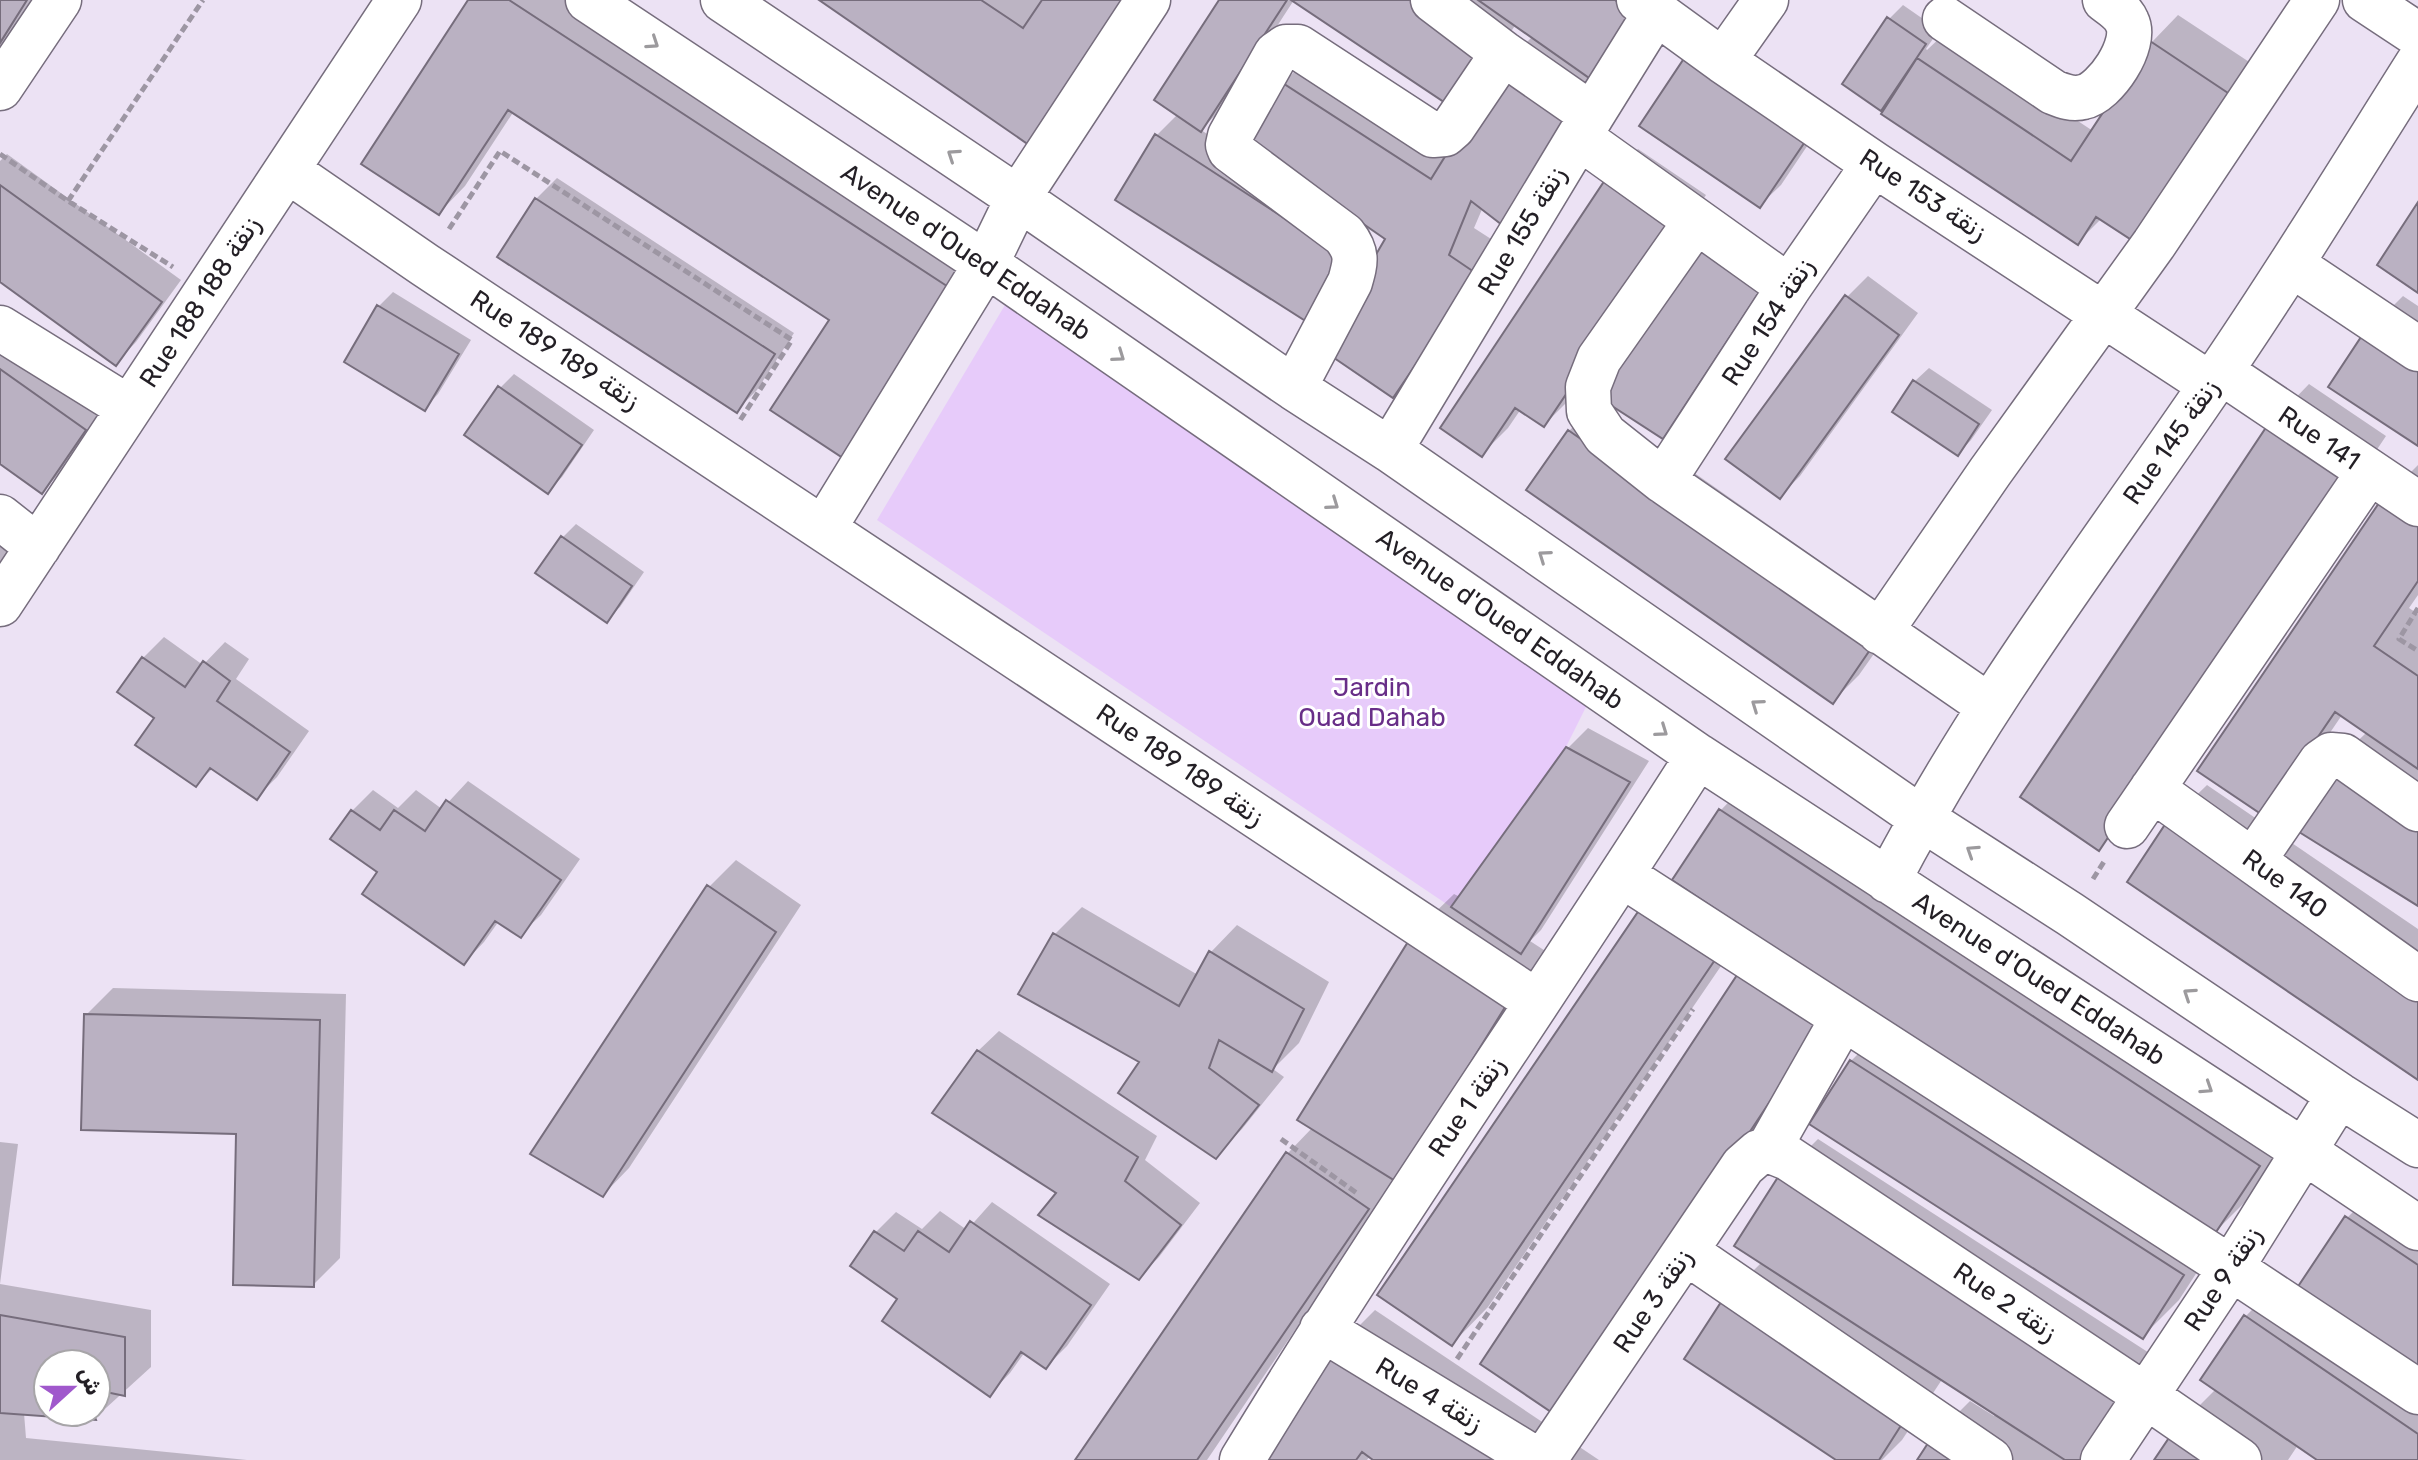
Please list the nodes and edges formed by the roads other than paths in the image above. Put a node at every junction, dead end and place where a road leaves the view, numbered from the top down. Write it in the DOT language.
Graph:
graph roads {
  1 [pos="59,0"];
  2 [pos="399,0"];
  3 [pos="588,0"];
  4 [pos="723,0"];
  5 [pos="1148,0"];
  6 [pos="1433,0"];
  7 [pos="1766,0"];
  8 [pos="2105,0"];
  9 [pos="2317,0"];
  10 [pos="2365,0"];
  11 [pos="1647,6"];
  12 [pos="1945,19"];
  13 [pos="2418,35"];
  14 [pos="1503,53"];
  15 [pos="1723,61"];
  16 [pos="2418,63"];
  17 [pos="0,88"];
  18 [pos="1585,126"];
  19 [pos="1874,164"];
  20 [pos="287,170"];
  21 [pos="1018,198"];
  22 [pos="1696,221"];
  23 [pos="986,264"];
  24 [pos="2291,264"];
  25 [pos="1789,287"];
  26 [pos="2105,313"];
  27 [pos="0,328"];
  28 [pos="2418,349"];
  29 [pos="2216,378"];
  30 [pos="1294,388"];
  31 [pos="129,408"];
  32 [pos="1390,450"];
  33 [pos="2369,472"];
  34 [pos="1663,481"];
  35 [pos="2418,504"];
  36 [pos="0,517"];
  37 [pos="824,528"];
  38 [pos="38,547"];
  39 [pos="0,604"];
  40 [pos="1880,632"];
  41 [pos="1989,706"];
  42 [pos="1698,756"];
  43 [pos="2152,789"];
  44 [pos="2418,809"];
  45 [pos="1921,818"];
  46 [pos="2127,826"];
  47 [pos="2253,861"];
  48 [pos="1622,875"];
  49 [pos="1888,881"];
  50 [pos="2418,979"];
  51 [pos="1537,1002"];
  52 [pos="1843,1018"];
  53 [pos="2339,1095"];
  54 [pos="2418,1145"];
  55 [pos="1768,1150"];
  56 [pos="2305,1152"];
  57 [pos="2418,1228"];
  58 [pos="1686,1252"];
  59 [pos="2231,1268"];
  60 [pos="1322,1329"];
  61 [pos="2418,1392"];
  62 [pos="2146,1396"];
  63 [pos="1242,1460"];
  64 [pos="1537,1460"];
  65 [pos="1544,1460"];
  66 [pos="1990,1460"];
  67 [pos="2103,1460"];
  68 [pos="2239,1460"];
  1 -- 17 [label="street"];
  2 -- 20 [label="street, Rue 188 زنقة 188"];
  3 -- 23 [label="street, Avenue d'Oued Eddahab, one-way"];
  21 -- 4 [label="street, one-way"];
  5 -- 21 [label="street"];
  6 -- 14 [label="street"];
  7 -- 15 [label="street"];
  8 -- 12 [label="street"];
  9 -- 26 [label="street"];
  10 -- 13 [label="street"];
  11 -- 15 [label="street, Rue 153 زنقة"];
  11 -- 18 [label="street, Rue 155 زنقة"];
  14 -- 18 [label="street"];
  14 -- 30 [label="street"];
  15 -- 19 [label="street, Rue 153 زنقة"];
  16 -- 24 [label="street, Rue 145 زنقة"];
  18 -- 22 [label="street"];
  18 -- 32 [label="street, Rue 155 زنقة"];
  19 -- 25 [label="street, Rue 154 زنقة"];
  19 -- 26 [label="street, Rue 153 زنقة"];
  20 -- 31 [label="street, Rue 188 زنقة 188"];
  20 -- 37 [label="street, Rue 189 زنقة 189"];
  21 -- 23 [label="street"];
  21 -- 30 [label="street"];
  22 -- 25 [label="street"];
  22 -- 34 [label="street"];
  23 -- 37 [label="street"];
  23 -- 42 [label="street, Avenue d'Oued Eddahab, one-way"];
  24 -- 28 [label="street"];
  24 -- 29 [label="street, Rue 145 زنقة"];
  25 -- 34 [label="street, Rue 154 زنقة"];
  26 -- 29 [label="street, Rue 153 زنقة"];
  26 -- 40 [label="street"];
  27 -- 31 [label="street"];
  29 -- 33 [label="street, Rue 141"];
  29 -- 41 [label="street, Rue 145 زنقة"];
  30 -- 32 [label="street"];
  31 -- 38 [label="street, Rue 188 زنقة 188"];
  45 -- 32 [label="street, one-way"];
  33 -- 35 [label="street, Rue 141"];
  33 -- 43 [label="street"];
  34 -- 40 [label="street"];
  36 -- 38 [label="street"];
  37 -- 51 [label="street, Rue 189 زنقة 189"];
  38 -- 39 [label="street, Rue 188 زنقة 188"];
  40 -- 41 [label="street"];
  41 -- 45 [label="street, Rue 145 زنقة"];
  42 -- 48 [label="street, Rue 1 زنقة"];
  42 -- 49 [label="street, Avenue d'Oued Eddahab"];
  43 -- 46 [label="street"];
  43 -- 47 [label="street, Rue 140"];
  44 -- 47 [label="street"];
  45 -- 49 [label="street, Rue 145 زنقة"];
  53 -- 45 [label="street, one-way"];
  47 -- 50 [label="street, Rue 140"];
  48 -- 51 [label="street, Rue 1 زنقة"];
  48 -- 52 [label="street"];
  49 -- 56 [label="street, Avenue d'Oued Eddahab, one-way"];
  51 -- 60 [label="street, Rue 1 زنقة"];
  52 -- 55 [label="street"];
  52 -- 59 [label="street"];
  53 -- 54 [label="street"];
  53 -- 56 [label="street, Rue 9 زنقة"];
  55 -- 58 [label="street, Rue 3 زنقة"];
  55 -- 62 [label="street, Rue 2 زنقة"];
  56 -- 57 [label="street, Avenue d'Oued Eddahab"];
  56 -- 59 [label="street, Rue 9 زنقة"];
  58 -- 65 [label="street, Rue 3 زنقة"];
  58 -- 66 [label="street"];
  59 -- 61 [label="street"];
  59 -- 62 [label="street, Rue 9 زنقة"];
  60 -- 63 [label="street, Rue 1 زنقة"];
  60 -- 64 [label="street, Rue 4 زنقة"];
  62 -- 67 [label="street, Rue 9 زنقة"];
  62 -- 68 [label="street, Rue 2 زنقة"];
}
